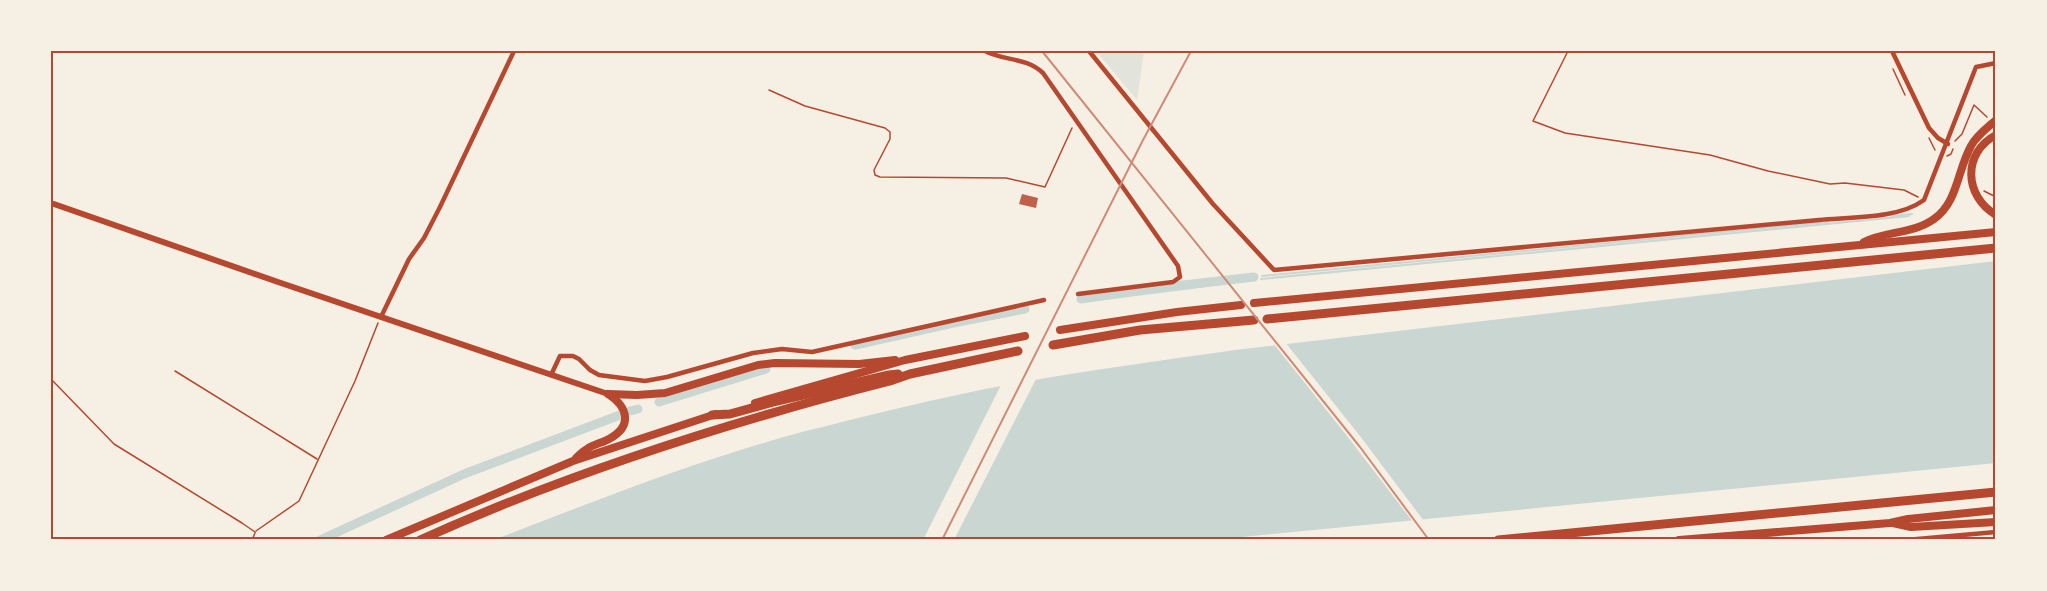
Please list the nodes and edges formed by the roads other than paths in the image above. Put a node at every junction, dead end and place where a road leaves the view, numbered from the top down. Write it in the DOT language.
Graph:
graph roads {
  1 [pos="514,51"];
  2 [pos="985,51"];
  3 [pos="1089,51"];
  4 [pos="1892,51"];
  5 [pos="1996,63"];
  6 [pos="1992,118"];
  7 [pos="1996,135"];
  8 [pos="1948,144"];
  9 [pos="51,203"];
  10 [pos="1996,215"];
  11 [pos="1996,232"];
  12 [pos="1858,245"];
  13 [pos="1996,248"];
  14 [pos="1078,294"];
  15 [pos="1044,300"];
  16 [pos="1254,303"];
  17 [pos="1242,305"];
  18 [pos="381,317"];
  19 [pos="1267,319"];
  20 [pos="1254,320"];
  21 [pos="1060,330"];
  22 [pos="1025,336"];
  23 [pos="1053,345"];
  24 [pos="1018,351"];
  25 [pos="905,360"];
  26 [pos="910,374"];
  27 [pos="551,375"];
  28 [pos="608,394"];
  29 [pos="712,416"];
  30 [pos="573,461"];
  31 [pos="1996,492"];
  32 [pos="1996,510"];
  33 [pos="1996,522"];
  34 [pos="1890,523"];
  35 [pos="1996,532"];
  36 [pos="387,540"];
  37 [pos="420,540"];
  38 [pos="1498,540"];
  39 [pos="1679,540"];
  40 [pos="1906,540"];
  1 -- 18 [label="street"];
  2 -- 14 [label="street"];
  3 -- 8 [label="street"];
  4 -- 8 [label="street"];
  5 -- 8 [label="street"];
  6 -- 12 [label="highway"];
  7 -- 10 [label="highway"];
  9 -- 18 [label="street"];
  11 -- 12 [label="highway"];
  12 -- 16 [label="highway"];
  13 -- 19 [label="highway"];
  15 -- 27 [label="street"];
  17 -- 21 [label="highway"];
  18 -- 27 [label="street"];
  20 -- 23 [label="highway"];
  22 -- 25 [label="highway"];
  24 -- 26 [label="highway"];
  25 -- 28 [label="highway"];
  25 -- 29 [label="highway"];
  26 -- 29 [label="highway"];
  26 -- 37 [label="highway"];
  27 -- 28 [label="street"];
  28 -- 30 [label="highway"];
  29 -- 30 [label="highway"];
  30 -- 36 [label="highway"];
  31 -- 38 [label="highway"];
  32 -- 34 [label="highway"];
  33 -- 34 [label="highway"];
  34 -- 39 [label="highway"];
  35 -- 40 [label="street"];
}
